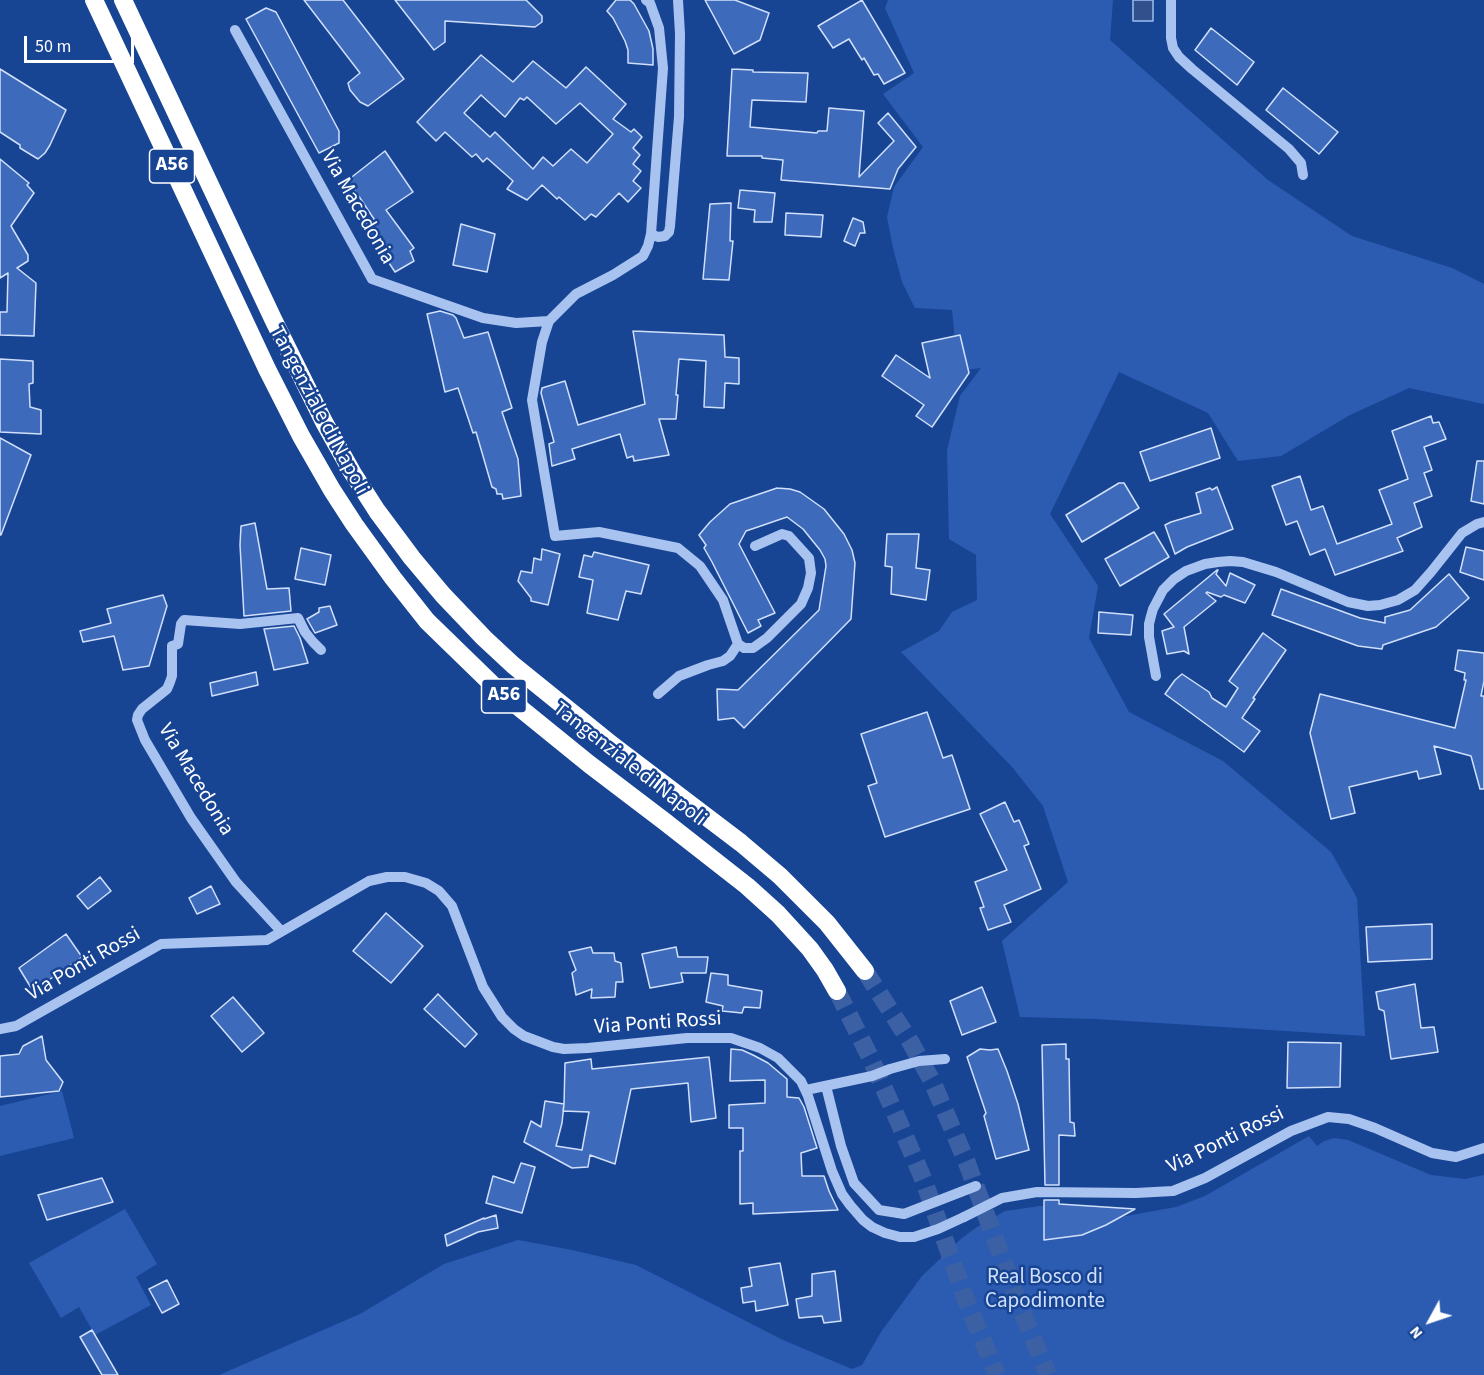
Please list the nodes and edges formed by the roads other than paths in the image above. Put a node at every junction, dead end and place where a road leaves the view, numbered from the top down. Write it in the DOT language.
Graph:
graph roads {
  1 [pos="94,0"];
  2 [pos="123,0"];
  3 [pos="646,0"];
  4 [pos="678,0"];
  5 [pos="1171,0"];
  6 [pos="235,30"];
  7 [pos="1303,175"];
  8 [pos="651,234"];
  9 [pos="549,321"];
  10 [pos="1484,522"];
  11 [pos="755,546"];
  12 [pos="738,644"];
  13 [pos="321,650"];
  14 [pos="1156,676"];
  15 [pos="658,694"];
  16 [pos="281,931"];
  17 [pos="865,971"];
  18 [pos="837,991"];
  19 [pos="0,1029"];
  20 [pos="945,1059"];
  21 [pos="826,1086"];
  22 [pos="806,1090"];
  23 [pos="1484,1149"];
  24 [pos="976,1186"];
  1 -- 18 [label="highway, Tangenziale di Napoli / A56"];
  2 -- 17 [label="highway, Tangenziale di Napoli / A56"];
  3 -- 8 [label="street"];
  4 -- 8 [label="street"];
  5 -- 7 [label="street"];
  6 -- 9 [label="street, Via Macedonia"];
  8 -- 9 [label="street"];
  9 -- 12 [label="street"];
  10 -- 14 [label="street"];
  11 -- 12 [label="street"];
  12 -- 15 [label="street"];
  13 -- 16 [label="street, Via Macedonia"];
  16 -- 19 [label="street, Via Ponti Rossi"];
  16 -- 22 [label="street, Via Ponti Rossi"];
  20 -- 21 [label="street"];
  21 -- 22 [label="street"];
  21 -- 24 [label="street"];
  22 -- 23 [label="street, Via Ponti Rossi, bridge"];
}
